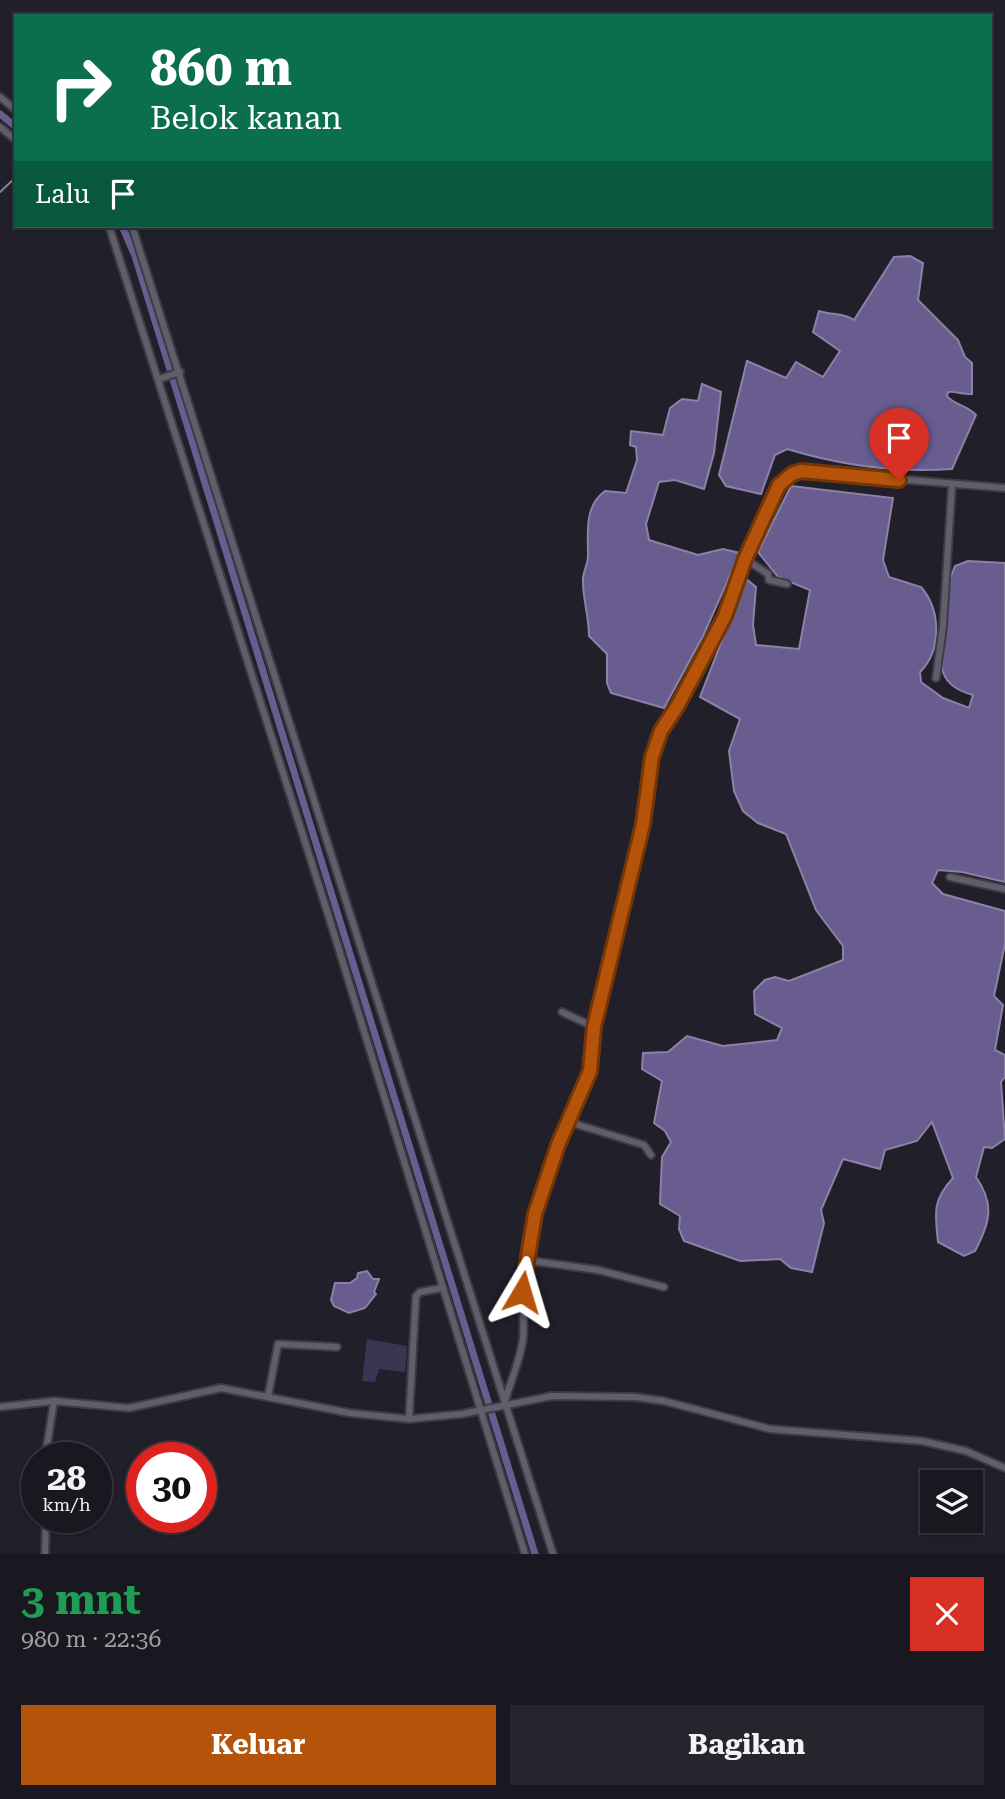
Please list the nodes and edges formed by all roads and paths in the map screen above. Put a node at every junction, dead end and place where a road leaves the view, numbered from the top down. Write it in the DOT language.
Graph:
graph roads {
  1 [pos="0,97"];
  2 [pos="14,108"];
  3 [pos="0,127"];
  4 [pos="14,138"];
  5 [pos="110,228"];
  6 [pos="133,228"];
  7 [pos="178,373"];
  8 [pos="161,378"];
  9 [pos="952,485"];
  10 [pos="1005,488"];
  11 [pos="745,559"];
  12 [pos="787,584"];
  13 [pos="936,678"];
  14 [pos="950,877"];
  15 [pos="1005,889"];
  16 [pos="562,1012"];
  17 [pos="594,1027"];
  18 [pos="569,1122"];
  19 [pos="651,1155"];
  20 [pos="526,1260"];
  21 [pos="664,1287"];
  22 [pos="442,1288"];
  23 [pos="337,1347"];
  24 [pos="268,1397"];
  25 [pos="54,1401"];
  26 [pos="504,1404"];
  27 [pos="0,1407"];
  28 [pos="482,1410"];
  29 [pos="410,1419"];
  30 [pos="47,1442"];
  31 [pos="1005,1468"];
  32 [pos="46,1533"];
  33 [pos="45,1554"];
  34 [pos="525,1554"];
  35 [pos="553,1554"];
  1 -- 2 [label="street"];
  3 -- 4 [label="street"];
  5 -- 8 [label="street"];
  6 -- 7 [label="street"];
  7 -- 8 [label="street"];
  7 -- 26 [label="street"];
  8 -- 22 [label="street"];
  9 -- 10 [label="street"];
  9 -- 11 [label="street"];
  9 -- 13 [label="street"];
  11 -- 12 [label="street"];
  11 -- 17 [label="street"];
  14 -- 15 [label="street"];
  16 -- 17 [label="street"];
  17 -- 18 [label="street"];
  18 -- 19 [label="street"];
  18 -- 20 [label="street"];
  20 -- 21 [label="street"];
  20 -- 26 [label="street"];
  22 -- 28 [label="street"];
  22 -- 29 [label="street"];
  23 -- 24 [label="street"];
  24 -- 25 [label="street"];
  24 -- 29 [label="street"];
  25 -- 27 [label="street"];
  25 -- 30 [label="street"];
  26 -- 28 [label="street"];
  26 -- 31 [label="street"];
  26 -- 35 [label="street"];
  28 -- 29 [label="street"];
  28 -- 34 [label="street"];
  32 -- 33 [label="street"];
}
